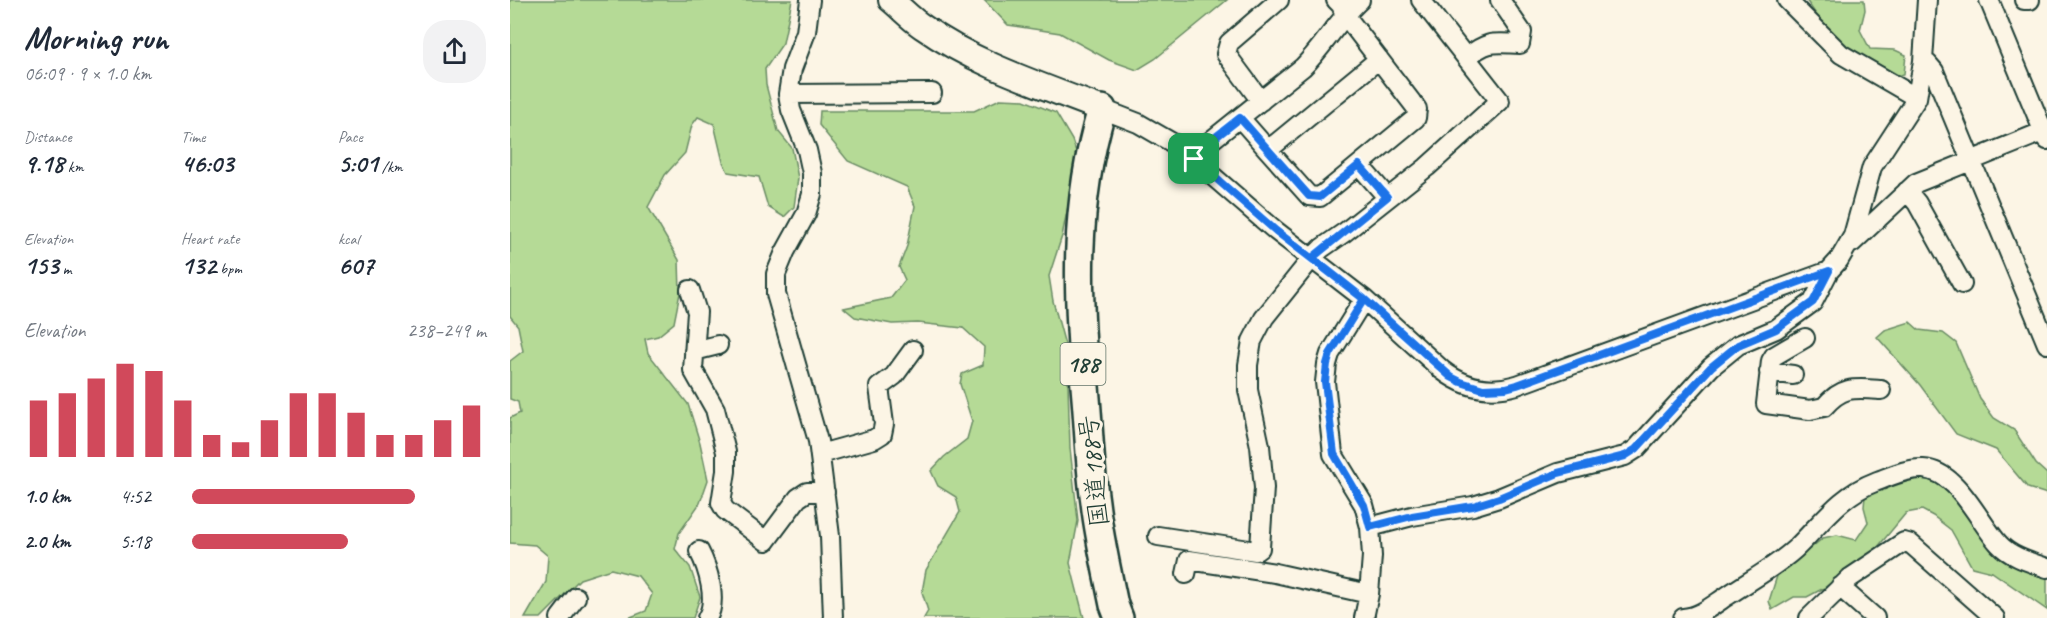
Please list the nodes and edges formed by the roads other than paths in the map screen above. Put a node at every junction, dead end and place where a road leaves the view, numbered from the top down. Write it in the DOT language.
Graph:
graph roads {
  1 [pos="810,0"];
  2 [pos="891,0"];
  3 [pos="1279,0"];
  4 [pos="1360,0"];
  5 [pos="1421,0"];
  6 [pos="1500,0"];
  7 [pos="1787,0"];
  8 [pos="1927,0"];
  9 [pos="1989,0"];
  10 [pos="2024,0"];
  11 [pos="2030,0"];
  12 [pos="1341,8"];
  13 [pos="1467,57"];
  14 [pos="1378,59"];
  15 [pos="1923,62"];
  16 [pos="932,93"];
  17 [pos="788,94"];
  18 [pos="1917,98"];
  19 [pos="1261,101"];
  20 [pos="1102,108"];
  21 [pos="1240,118"];
  22 [pos="2046,134"];
  23 [pos="1268,150"];
  24 [pos="1194,159"];
  25 [pos="1972,161"];
  26 [pos="1359,165"];
  27 [pos="1906,191"];
  28 [pos="1387,197"];
  29 [pos="1847,247"];
  30 [pos="1312,258"];
  31 [pos="1829,271"];
  32 [pos="1962,284"];
  33 [pos="690,290"];
  34 [pos="1364,299"];
  35 [pos="1805,338"];
  36 [pos="1750,339"];
  37 [pos="2047,344"];
  38 [pos="718,345"];
  39 [pos="913,350"];
  40 [pos="693,351"];
  41 [pos="1772,364"];
  42 [pos="1793,375"];
  43 [pos="1881,390"];
  44 [pos="820,454"];
  45 [pos="825,492"];
  46 [pos="1370,527"];
  47 [pos="1158,536"];
  48 [pos="699,551"];
  49 [pos="2047,568"];
  50 [pos="1186,574"];
  51 [pos="1840,587"];
  52 [pos="1369,594"];
  53 [pos="576,597"];
  54 [pos="1990,617"];
  55 [pos="560,618"];
  56 [pos="707,618"];
  57 [pos="833,618"];
  58 [pos="1119,618"];
  59 [pos="1364,618"];
  60 [pos="1683,618"];
  61 [pos="1809,618"];
  62 [pos="1875,618"];
  1 -- 17 [label="street"];
  2 -- 20 [label="main road"];
  3 -- 19 [label="street"];
  4 -- 12 [label="street"];
  5 -- 13 [label="street"];
  6 -- 13 [label="street"];
  7 -- 18 [label="street"];
  8 -- 15 [label="street"];
  9 -- 22 [label="street"];
  10 -- 11 [label="street"];
  12 -- 14 [label="street"];
  12 -- 19 [label="street"];
  13 -- 28 [label="street"];
  14 -- 23 [label="street"];
  14 -- 26 [label="street"];
  15 -- 18 [label="street"];
  15 -- 25 [label="street"];
  16 -- 17 [label="street"];
  17 -- 44 [label="street"];
  18 -- 29 [label="street"];
  19 -- 21 [label="street"];
  20 -- 24 [label="street"];
  20 -- 58 [label="highway, 国道188号 / 188"];
  21 -- 23 [label="street"];
  21 -- 24 [label="street"];
  22 -- 25 [label="street"];
  23 -- 26 [label="street"];
  24 -- 30 [label="street"];
  25 -- 27 [label="street"];
  25 -- 37 [label="street"];
  26 -- 28 [label="street"];
  27 -- 29 [label="street"];
  27 -- 32 [label="street"];
  28 -- 30 [label="street"];
  29 -- 31 [label="street"];
  30 -- 34 [label="street"];
  30 -- 47 [label="street"];
  31 -- 34 [label="street"];
  31 -- 36 [label="street"];
  33 -- 40 [label="street"];
  34 -- 46 [label="street"];
  35 -- 41 [label="street"];
  36 -- 41 [label="street"];
  36 -- 46 [label="street"];
  38 -- 40 [label="street"];
  39 -- 44 [label="street"];
  40 -- 45 [label="street"];
  41 -- 42 [label="street"];
  41 -- 43 [label="street"];
  44 -- 45 [label="street"];
  45 -- 57 [label="street"];
  46 -- 52 [label="street"];
  48 -- 56 [label="street"];
  49 -- 60 [label="street"];
  50 -- 52 [label="street"];
  51 -- 54 [label="street"];
  51 -- 61 [label="street"];
  51 -- 62 [label="street"];
  52 -- 59 [label="street"];
  53 -- 55 [label="street"];
}
